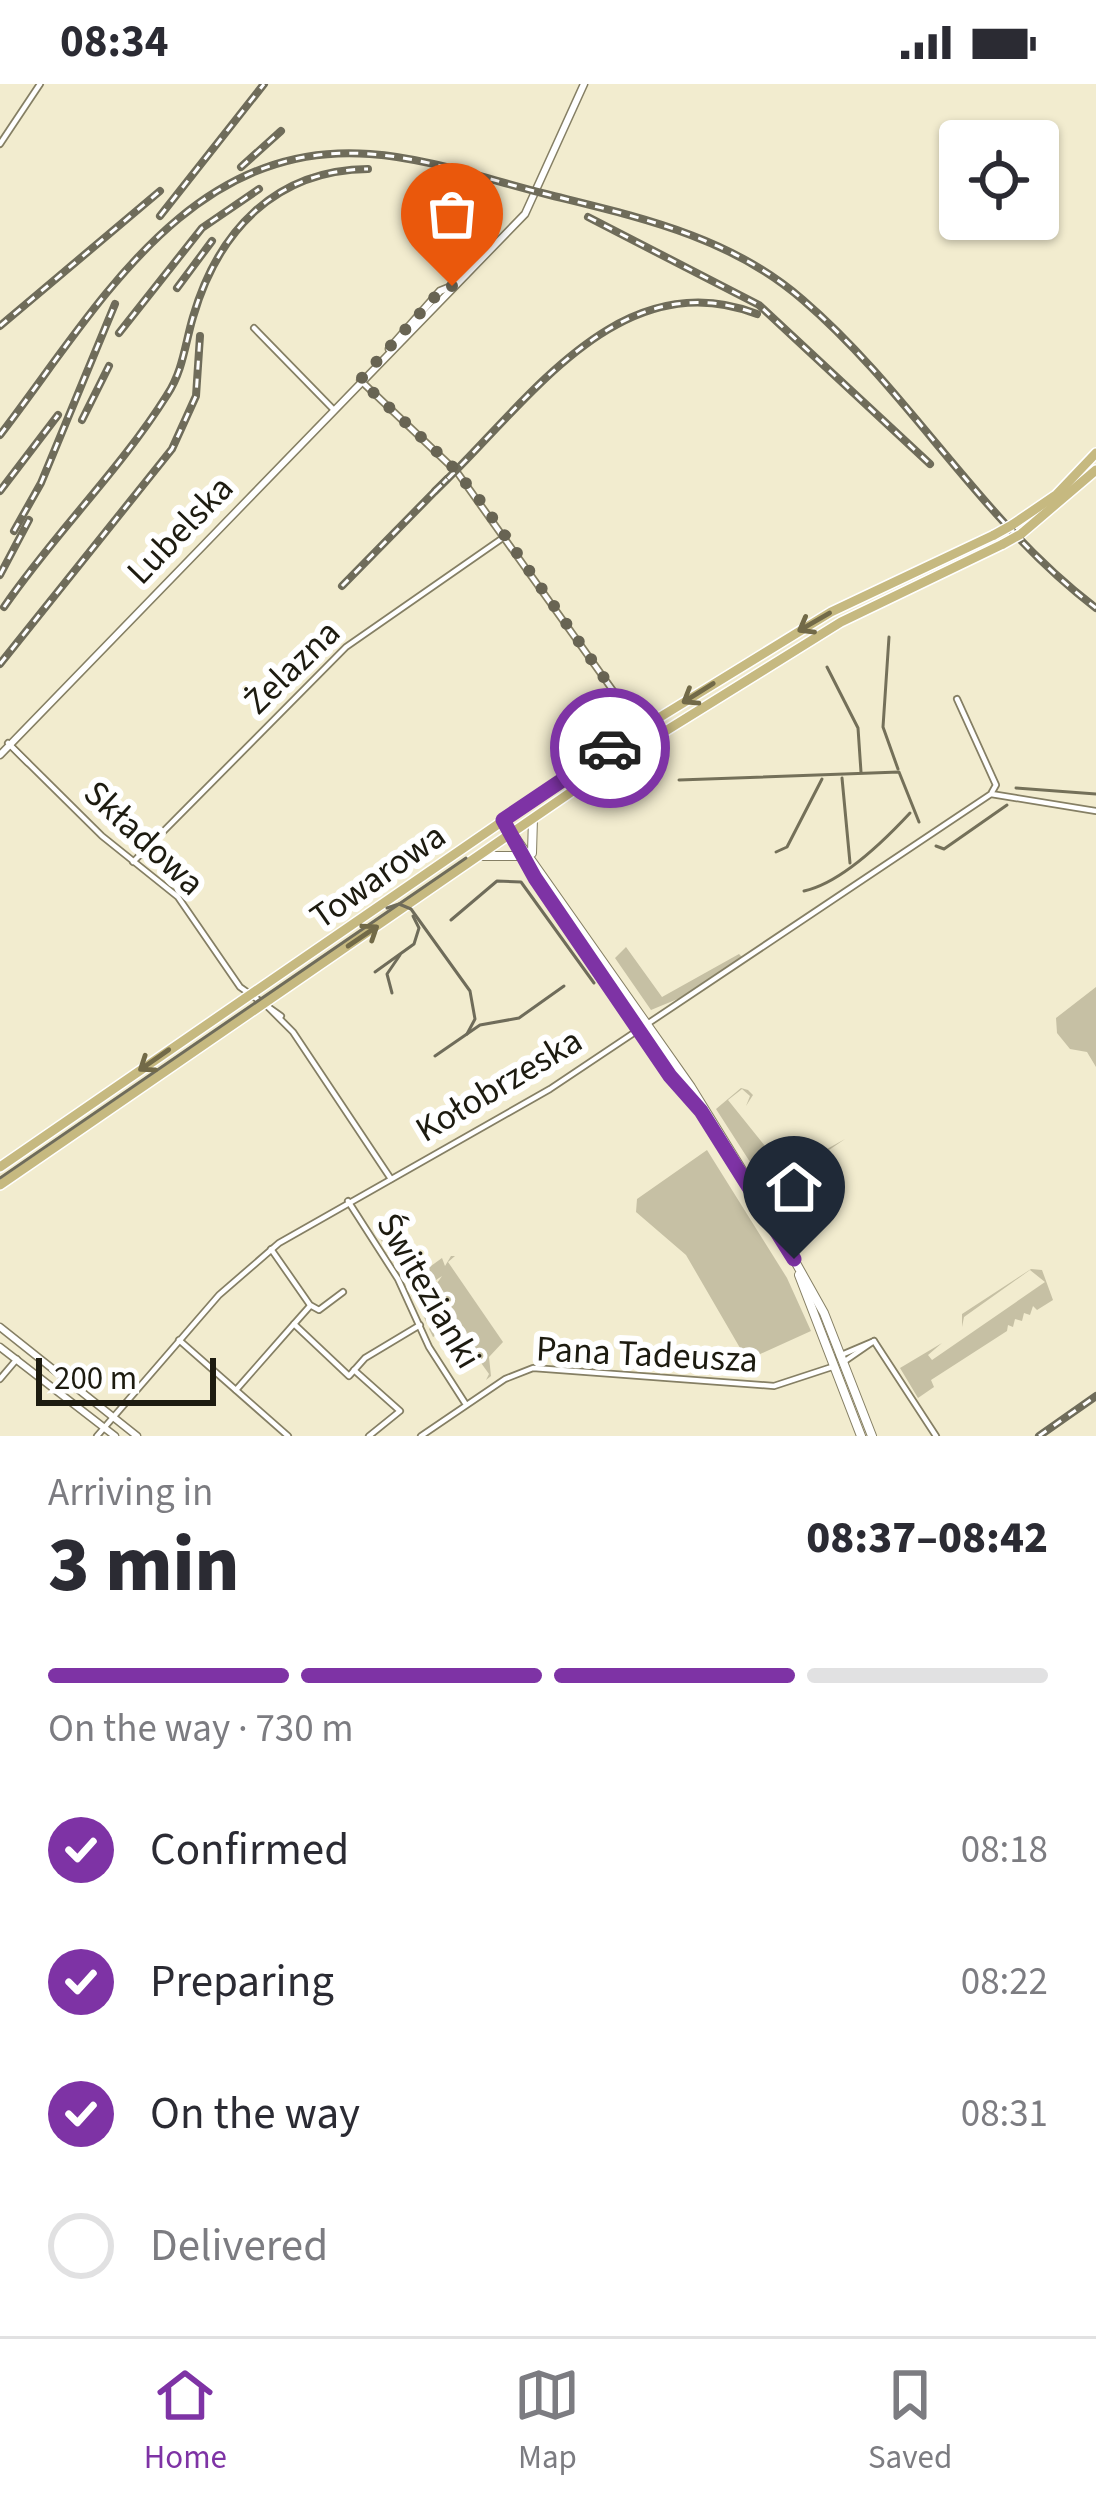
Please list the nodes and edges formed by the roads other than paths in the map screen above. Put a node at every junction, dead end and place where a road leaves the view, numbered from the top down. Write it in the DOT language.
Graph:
graph roads {
  1 [pos="40,84"];
  2 [pos="582,85"];
  3 [pos="0,144"];
  4 [pos="254,328"];
  5 [pos="360,380"];
  6 [pos="333,409"];
  7 [pos="1096,453"];
  8 [pos="1096,470"];
  9 [pos="507,535"];
  10 [pos="999,539"];
  11 [pos="906,576"];
  12 [pos="908,589"];
  13 [pos="614,692"];
  14 [pos="957,699"];
  15 [pos="638,717"];
  16 [pos="659,718"];
  17 [pos="634,726"];
  18 [pos="647,742"];
  19 [pos="3,749"];
  20 [pos="991,794"];
  21 [pos="1096,811"];
  22 [pos="533,818"];
  23 [pos="503,820"];
  24 [pos="512,833"];
  25 [pos="526,855"];
  26 [pos="479,856"];
  27 [pos="134,862"];
  28 [pos="250,994"];
  29 [pos="264,1004"];
  30 [pos="642,1026"];
  31 [pos="0,1167"];
  32 [pos="391,1179"];
  33 [pos="0,1185"];
  34 [pos="348,1201"];
  35 [pos="271,1249"];
  36 [pos="343,1292"];
  37 [pos="310,1305"];
  38 [pos="294,1324"];
  39 [pos="420,1325"];
  40 [pos="0,1327"];
  41 [pos="179,1340"];
  42 [pos="890,1342"];
  43 [pos="0,1346"];
  44 [pos="880,1349"];
  45 [pos="17,1359"];
  46 [pos="838,1361"];
  47 [pos="354,1370"];
  48 [pos="0,1379"];
  49 [pos="236,1390"];
  50 [pos="466,1405"];
  51 [pos="114,1416"];
  52 [pos="105,1427"];
  53 [pos="97,1436"];
  54 [pos="116,1436"];
  55 [pos="137,1436"];
  56 [pos="288,1436"];
  57 [pos="369,1436"];
  58 [pos="422,1436"];
  59 [pos="861,1436"];
  60 [pos="872,1436"];
  61 [pos="936,1436"];
  1 -- 3 [label="street"];
  2 -- 5 [label="street, Lubelska"];
  4 -- 6 [label="street"];
  5 -- 6 [label="street, Lubelska"];
  5 -- 9 [label="street"];
  6 -- 19 [label="street, Lubelska"];
  7 -- 10 [label="main road, Towarowa, bridge"];
  8 -- 10 [label="main road, Towarowa, bridge"];
  9 -- 13 [label="street"];
  9 -- 27 [label="street, Żelazna"];
  10 -- 11 [label="main road, Towarowa"];
  10 -- 12 [label="main road, Towarowa"];
  11 -- 12 [label="main road"];
  11 -- 16 [label="main road, Towarowa, one-way"];
  12 -- 18 [label="main road, Towarowa"];
  13 -- 15 [label="street"];
  13 -- 17 [label="street"];
  14 -- 20 [label="street"];
  15 -- 16 [label="street"];
  15 -- 17 [label="street"];
  16 -- 17 [label="main road, Towarowa"];
  17 -- 18 [label="street"];
  17 -- 23 [label="main road, Towarowa"];
  18 -- 22 [label="main road, Towarowa"];
  19 -- 27 [label="street, Składowa"];
  20 -- 21 [label="street"];
  20 -- 30 [label="street, Kołobrzeska"];
  22 -- 24 [label="main road, Towarowa"];
  22 -- 25 [label="main road"];
  23 -- 24 [label="main road"];
  23 -- 28 [label="main road, Towarowa"];
  24 -- 25 [label="main road"];
  24 -- 26 [label="main road, Towarowa"];
  25 -- 26 [label="main road"];
  25 -- 30 [label="main road"];
  29 -- 26 [label="main road, Towarowa, one-way"];
  27 -- 28 [label="street, Składowa"];
  28 -- 29 [label="street, Składowa"];
  28 -- 31 [label="main road, Towarowa, one-way"];
  29 -- 32 [label="street, Składowa"];
  29 -- 33 [label="main road, Towarowa"];
  30 -- 32 [label="street, Kołobrzeska"];
  30 -- 46 [label="main road"];
  32 -- 34 [label="street, Kołobrzeska"];
  34 -- 35 [label="street, Kołobrzeska"];
  34 -- 39 [label="street, Świtezianki"];
  35 -- 37 [label="street"];
  35 -- 41 [label="street, Kołobrzeska"];
  36 -- 37 [label="street"];
  37 -- 38 [label="street"];
  38 -- 47 [label="street"];
  38 -- 49 [label="street"];
  39 -- 47 [label="street"];
  39 -- 50 [label="street, Świtezianki"];
  40 -- 51 [label="street"];
  41 -- 49 [label="street"];
  41 -- 51 [label="street, Kołobrzeska"];
  42 -- 44 [label="street"];
  43 -- 45 [label="street"];
  44 -- 46 [label="street, Pana Tadeusza"];
  44 -- 61 [label="street"];
  45 -- 48 [label="street"];
  45 -- 52 [label="street"];
  46 -- 50 [label="street, Pana Tadeusza"];
  46 -- 59 [label="main road"];
  46 -- 60 [label="main road"];
  47 -- 57 [label="street"];
  49 -- 56 [label="street"];
  50 -- 58 [label="street, Pana Tadeusza"];
  51 -- 52 [label="street, Kołobrzeska"];
  51 -- 55 [label="street"];
  52 -- 53 [label="street, Kołobrzeska"];
  52 -- 54 [label="street"];
}
